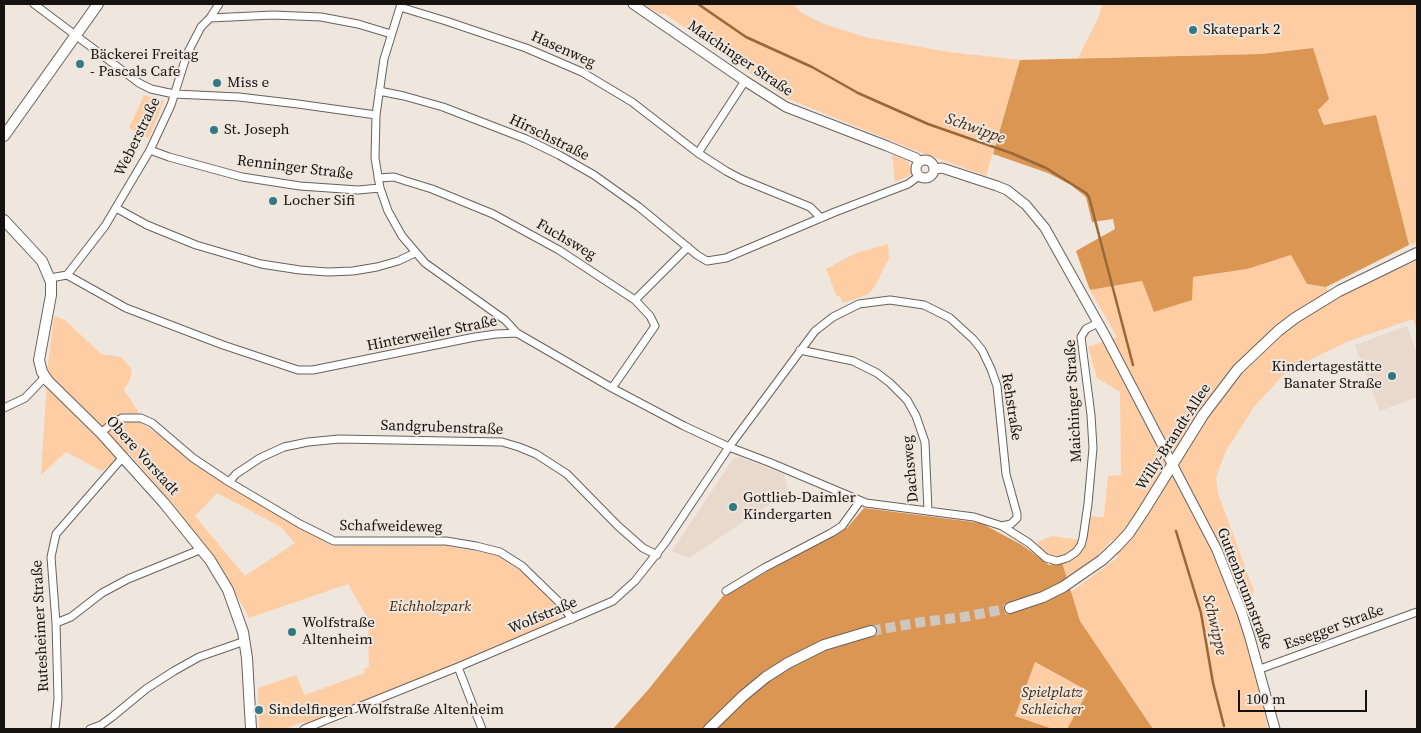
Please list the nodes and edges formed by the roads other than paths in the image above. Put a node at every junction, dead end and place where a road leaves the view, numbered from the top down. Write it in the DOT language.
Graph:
graph roads {
  1 [pos="34,4"];
  2 [pos="98,4"];
  3 [pos="219,4"];
  4 [pos="634,4"];
  5 [pos="400,6"];
  6 [pos="210,18"];
  7 [pos="391,34"];
  8 [pos="76,36"];
  9 [pos="745,81"];
  10 [pos="379,91"];
  11 [pos="174,94"];
  12 [pos="376,115"];
  13 [pos="4,136"];
  14 [pos="150,150"];
  15 [pos="698,152"];
  16 [pos="920,162"];
  17 [pos="934,169"];
  18 [pos="919,176"];
  19 [pos="378,178"];
  20 [pos="380,188"];
  21 [pos="116,208"];
  22 [pos="821,218"];
  23 [pos="4,220"];
  24 [pos="688,247"];
  25 [pos="415,253"];
  26 [pos="1417,253"];
  27 [pos="67,275"];
  28 [pos="50,278"];
  29 [pos="635,300"];
  30 [pos="1098,323"];
  31 [pos="517,333"];
  32 [pos="800,350"];
  33 [pos="46,378"];
  34 [pos="612,388"];
  35 [pos="4,408"];
  36 [pos="101,432"];
  37 [pos="729,447"];
  38 [pos="123,457"];
  39 [pos="1172,464"];
  40 [pos="229,482"];
  41 [pos="860,501"];
  42 [pos="928,510"];
  43 [pos="1002,526"];
  44 [pos="1081,545"];
  45 [pos="202,549"];
  46 [pos="657,555"];
  47 [pos="726,591"];
  48 [pos="1010,608"];
  49 [pos="1417,612"];
  50 [pos="572,619"];
  51 [pos="56,623"];
  52 [pos="871,631"];
  53 [pos="245,641"];
  54 [pos="458,667"];
  55 [pos="1260,669"];
  56 [pos="55,729"];
  57 [pos="90,729"];
  58 [pos="251,729"];
  59 [pos="304,729"];
  60 [pos="482,729"];
  61 [pos="709,729"];
  62 [pos="1275,729"];
  1 -- 8 [label="street"];
  2 -- 8 [label="main road"];
  3 -- 6 [label="street, Weberstraße"];
  4 -- 9 [label="street, Maichinger Straße"];
  5 -- 7 [label="street"];
  5 -- 15 [label="street, Hasenweg"];
  6 -- 7 [label="street"];
  6 -- 11 [label="street, Weberstraße"];
  7 -- 10 [label="street"];
  8 -- 11 [label="street"];
  8 -- 13 [label="main road"];
  9 -- 15 [label="street"];
  9 -- 16 [label="street, Maichinger Straße"];
  10 -- 12 [label="street"];
  10 -- 24 [label="street, Hirschstraße"];
  11 -- 12 [label="street"];
  11 -- 14 [label="street, Weberstraße"];
  12 -- 19 [label="street"];
  14 -- 20 [label="street, Renninger Straße"];
  14 -- 21 [label="street, Weberstraße"];
  15 -- 22 [label="street, Hasenweg"];
  16 -- 17 [label="street, Maichinger Straße"];
  16 -- 18 [label="street"];
  17 -- 18 [label="street"];
  17 -- 30 [label="street, Maichinger Straße"];
  18 -- 22 [label="street, Hirschstraße"];
  19 -- 20 [label="street"];
  19 -- 29 [label="street, Fuchsweg"];
  20 -- 25 [label="street"];
  21 -- 25 [label="street"];
  21 -- 27 [label="street, Weberstraße"];
  22 -- 24 [label="street, Hirschstraße"];
  23 -- 28 [label="main road"];
  24 -- 29 [label="street"];
  25 -- 31 [label="street"];
  26 -- 39 [label="main road, Willy-Brandt-Allee"];
  27 -- 28 [label="street"];
  27 -- 31 [label="street, Hinterweiler Straße"];
  28 -- 33 [label="main road"];
  29 -- 34 [label="street, Fuchsweg"];
  30 -- 39 [label="street, Maichinger Straße"];
  30 -- 44 [label="street, Maichinger Straße"];
  31 -- 34 [label="street, Hinterweiler Straße"];
  32 -- 37 [label="street, Rehstraße"];
  32 -- 42 [label="street, Dachsweg"];
  32 -- 43 [label="street, Rehstraße"];
  33 -- 35 [label="street"];
  33 -- 36 [label="main road, Obere Vorstadt"];
  34 -- 37 [label="street, Hinterweiler Straße"];
  36 -- 38 [label="main road, Obere Vorstadt"];
  36 -- 40 [label="street, Schafweideweg"];
  37 -- 41 [label="street, Hinterweiler Straße"];
  37 -- 46 [label="street, Wolfstraße"];
  38 -- 45 [label="main road, Obere Vorstadt"];
  38 -- 51 [label="street, Rutesheimer Straße"];
  39 -- 48 [label="main road, Willy-Brandt-Allee"];
  39 -- 55 [label="street, Guttenbrunnstraße"];
  40 -- 46 [label="street, Sandgrubenstraße"];
  40 -- 50 [label="street, Schafweideweg"];
  41 -- 42 [label="street, Hinterweiler Straße"];
  41 -- 47 [label="street"];
  42 -- 43 [label="street, Hinterweiler Straße"];
  43 -- 44 [label="street, Hinterweiler Straße"];
  45 -- 51 [label="street"];
  45 -- 53 [label="main road, Obere Vorstadt"];
  46 -- 50 [label="street, Wolfstraße"];
  49 -- 55 [label="street, Essegger Straße"];
  50 -- 54 [label="street, Wolfstraße"];
  51 -- 56 [label="street, Rutesheimer Straße"];
  52 -- 61 [label="main road"];
  53 -- 57 [label="street"];
  53 -- 58 [label="main road, Obere Vorstadt"];
  54 -- 59 [label="street, Wolfstraße"];
  54 -- 60 [label="street"];
  55 -- 62 [label="street, Guttenbrunnstraße"];
}
